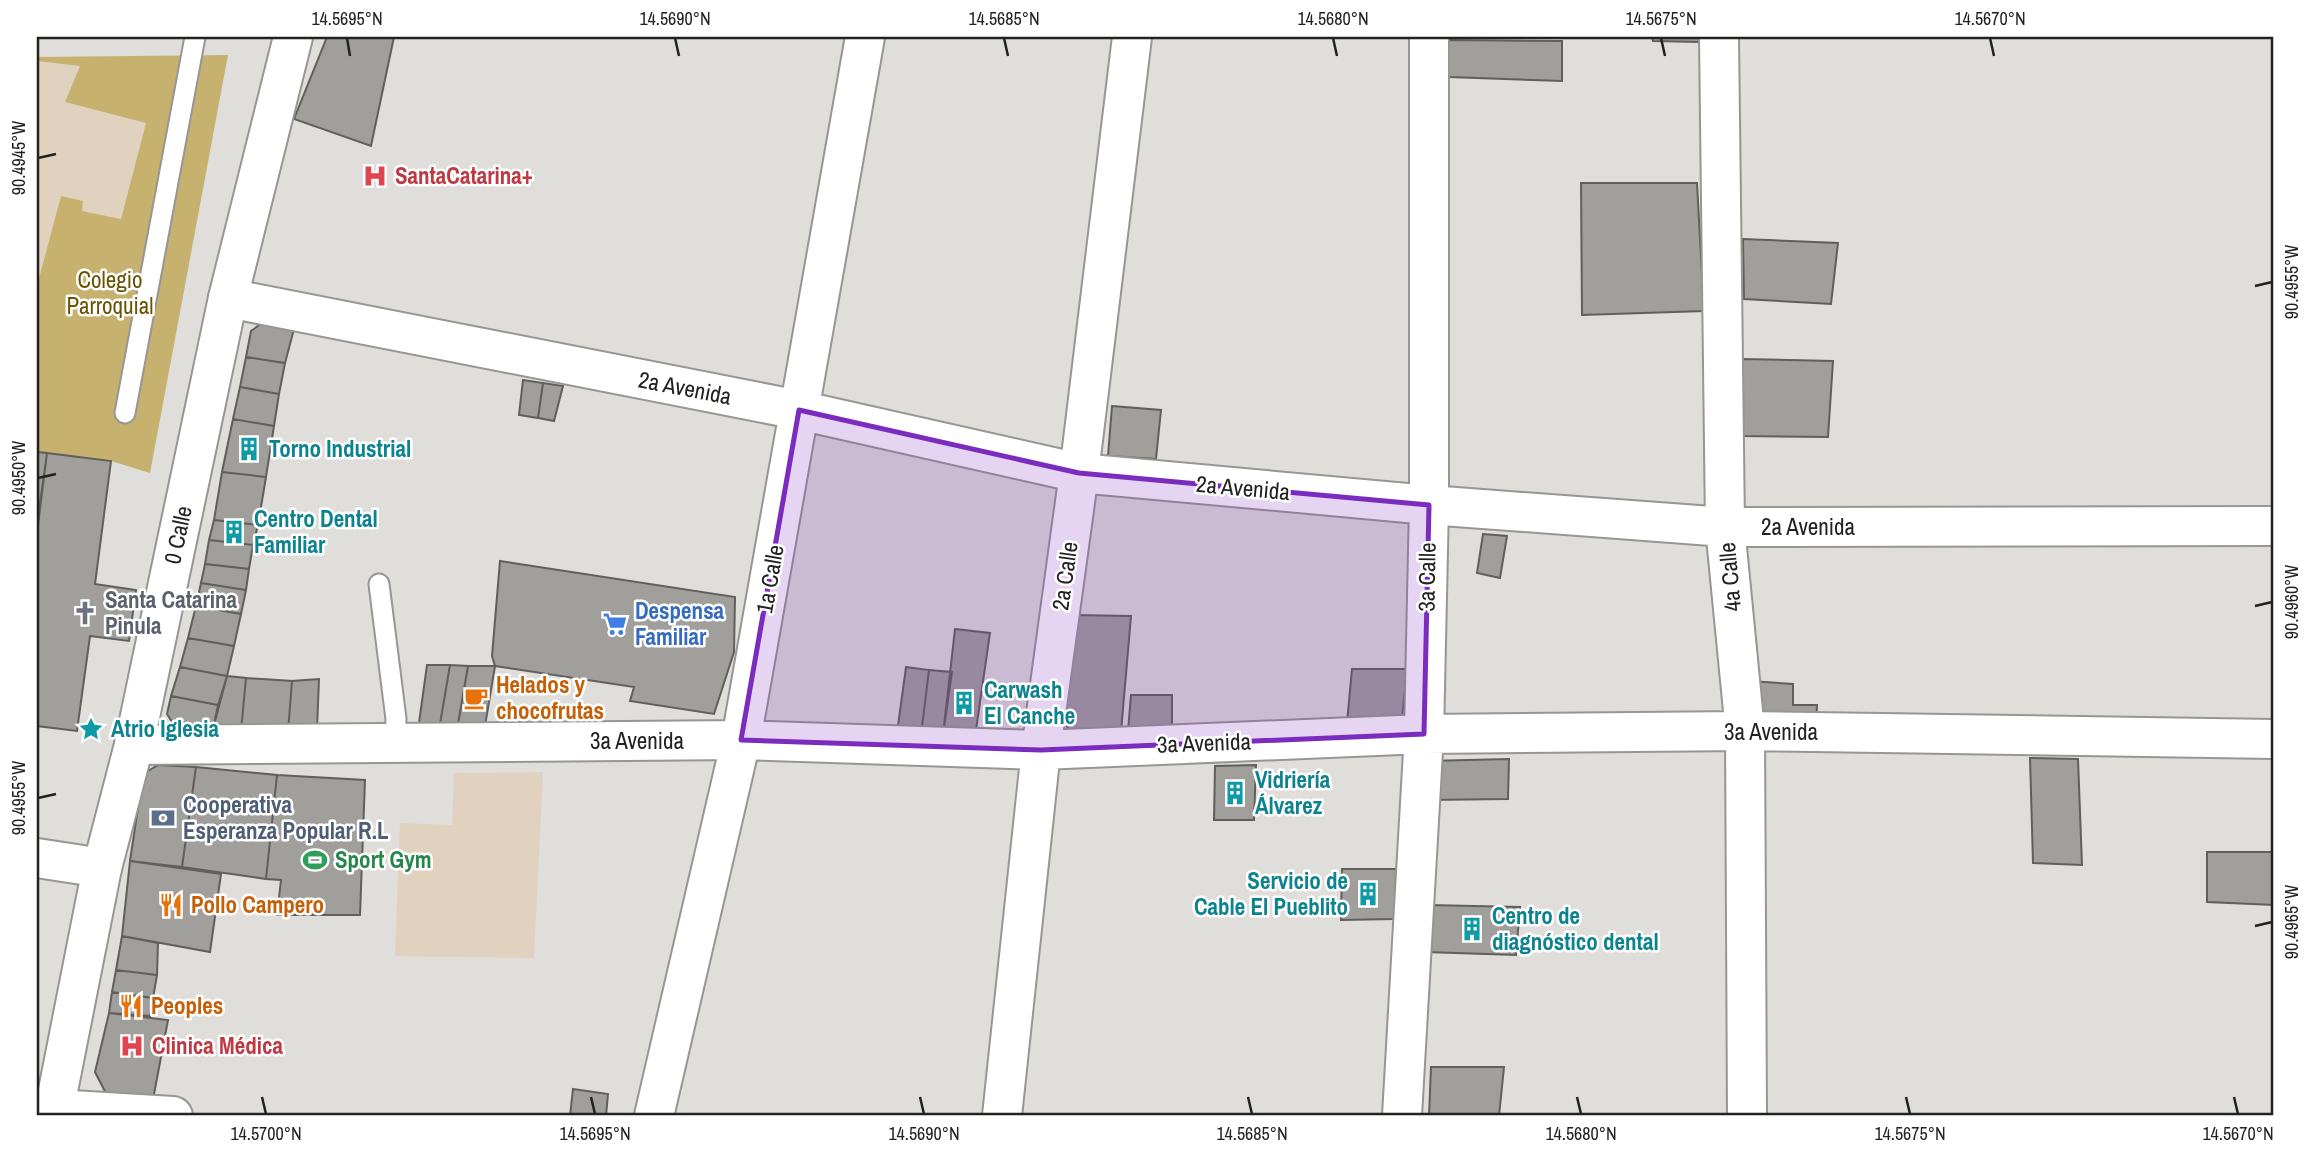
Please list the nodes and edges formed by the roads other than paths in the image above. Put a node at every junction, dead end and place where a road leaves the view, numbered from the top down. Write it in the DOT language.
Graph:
graph roads {
  1 [pos="195,37"];
  2 [pos="293,37"];
  3 [pos="866,37"];
  4 [pos="1132,37"];
  5 [pos="1429,37"];
  6 [pos="1719,37"];
  7 [pos="228,298"];
  8 [pos="799,410"];
  9 [pos="125,412"];
  10 [pos="1079,473"];
  11 [pos="1429,505"];
  12 [pos="2274,526"];
  13 [pos="1726,527"];
  14 [pos="379,584"];
  15 [pos="1745,731"];
  16 [pos="1424,734"];
  17 [pos="2274,739"];
  18 [pos="741,740"];
  19 [pos="396,743"];
  20 [pos="134,745"];
  21 [pos="1041,750"];
  22 [pos="37,858"];
  23 [pos="102,868"];
  24 [pos="48,1111"];
  25 [pos="173,1116"];
  26 [pos="654,1116"];
  27 [pos="1002,1116"];
  28 [pos="1402,1116"];
  29 [pos="1747,1116"];
  1 -- 9 [label="lane"];
  2 -- 7 [label="street, 0 Calle"];
  3 -- 8 [label="street, 1a Calle"];
  4 -- 10 [label="street, 2a Calle"];
  5 -- 11 [label="street, 3a Calle"];
  6 -- 13 [label="street, 4a Calle"];
  7 -- 8 [label="street, 2a Avenida"];
  7 -- 20 [label="street, 0 Calle"];
  8 -- 10 [label="street, 2a Avenida"];
  8 -- 18 [label="street, 1a Calle"];
  10 -- 11 [label="street, 2a Avenida"];
  10 -- 21 [label="street, 2a Calle"];
  11 -- 13 [label="street, 2a Avenida"];
  11 -- 16 [label="street, 3a Calle"];
  12 -- 13 [label="street, 2a Avenida"];
  13 -- 15 [label="street, 4a Calle"];
  14 -- 19 [label="lane"];
  15 -- 16 [label="street, 3a Avenida"];
  15 -- 17 [label="street, 3a Avenida"];
  15 -- 29 [label="street, 4a Calle"];
  16 -- 21 [label="street, 3a Avenida"];
  16 -- 28 [label="street, 3a Calle"];
  18 -- 19 [label="street, 3a Avenida"];
  18 -- 21 [label="street, 3a Avenida"];
  18 -- 26 [label="street, 1a Calle"];
  19 -- 20 [label="street, 3a Avenida"];
  20 -- 23 [label="street, 0 Calle"];
  21 -- 27 [label="street, 2a Calle"];
  22 -- 23 [label="street"];
  23 -- 24 [label="street, 0 Calle"];
  24 -- 25 [label="street"];
}
